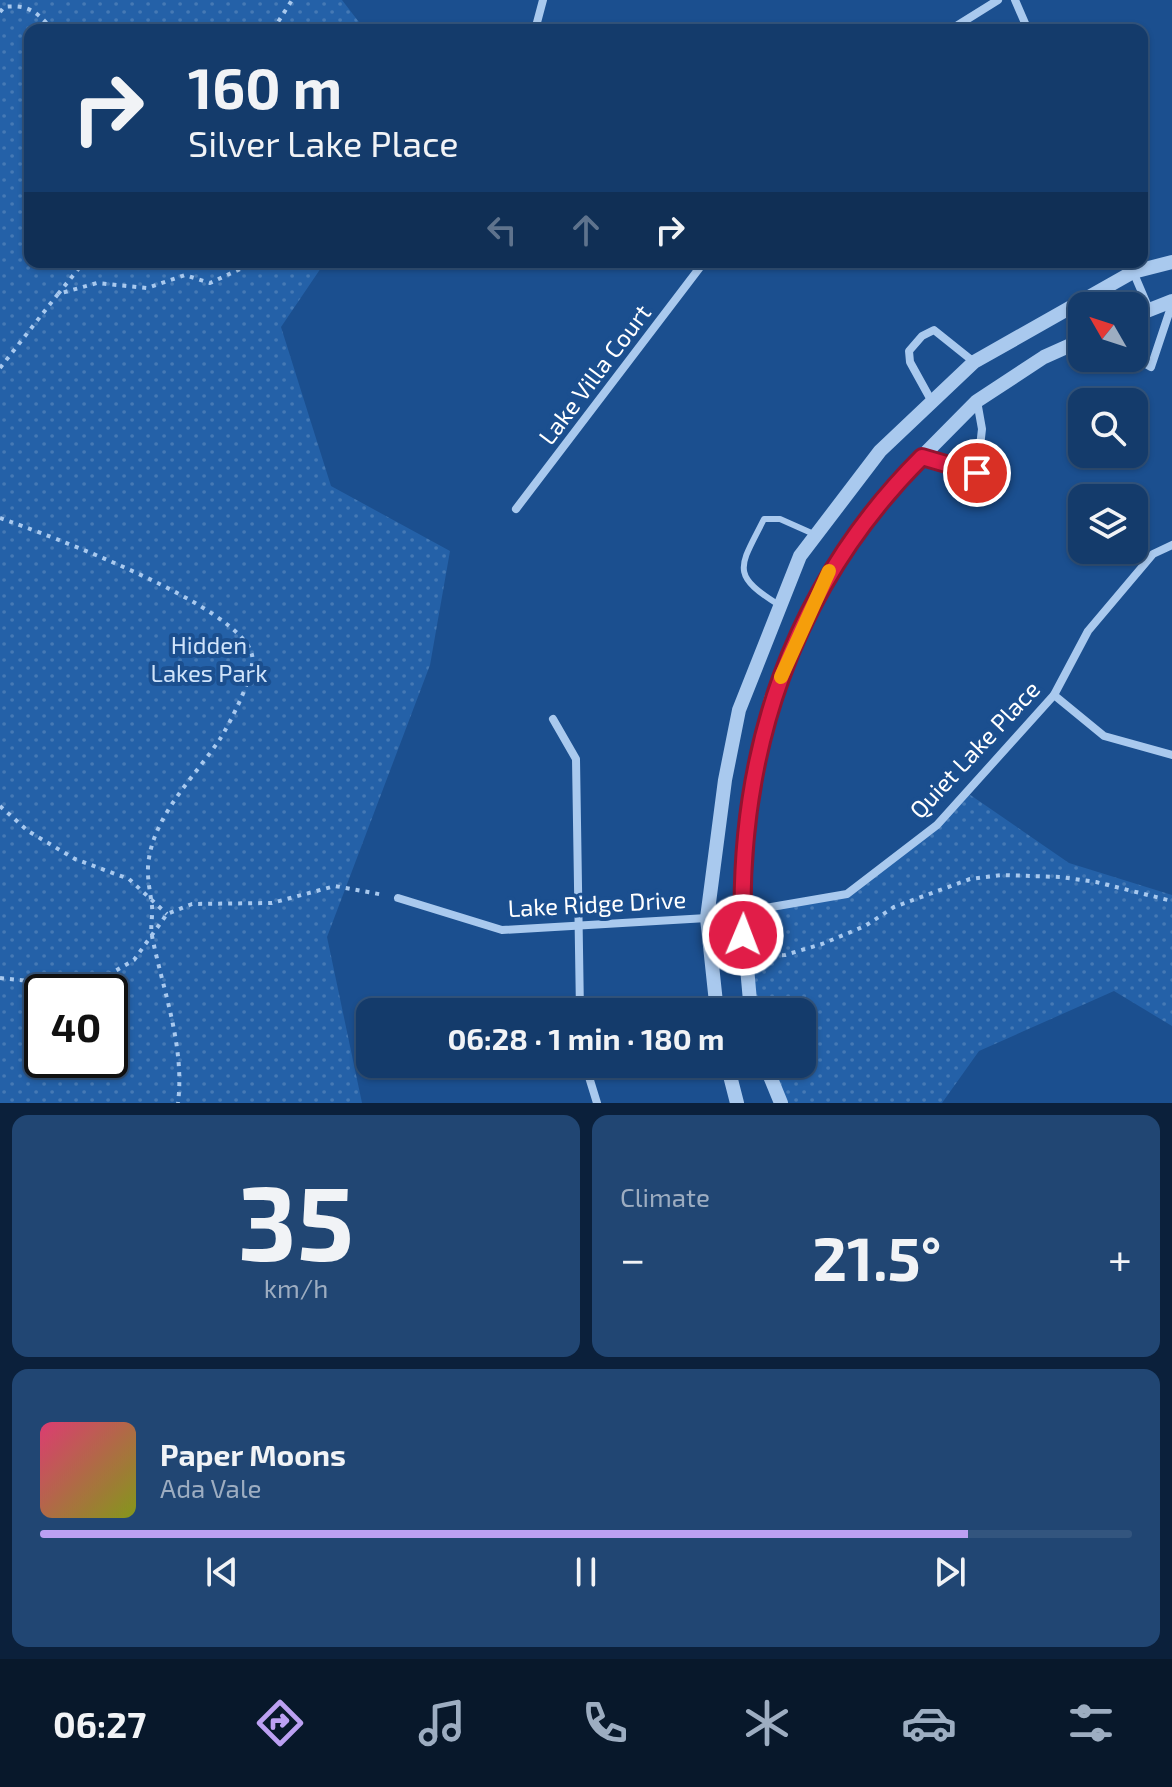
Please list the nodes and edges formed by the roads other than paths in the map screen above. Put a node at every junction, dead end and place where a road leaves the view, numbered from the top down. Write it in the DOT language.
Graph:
graph roads {
  1 [pos="543,0"];
  2 [pos="998,0"];
  3 [pos="1015,0"];
  4 [pos="537,24"];
  5 [pos="960,24"];
  6 [pos="1025,24"];
  7 [pos="1172,262"];
  8 [pos="1148,265"];
  9 [pos="699,268"];
  10 [pos="1129,268"];
  11 [pos="1131,268"];
  12 [pos="1172,302"];
  13 [pos="1149,309"];
  14 [pos="1068,346"];
  15 [pos="974,362"];
  16 [pos="1148,365"];
  17 [pos="931,400"];
  18 [pos="977,401"];
  19 [pos="922,457"];
  20 [pos="516,509"];
  21 [pos="816,535"];
  22 [pos="1172,545"];
  23 [pos="779,605"];
  24 [pos="1054,695"];
  25 [pos="553,719"];
  26 [pos="1172,755"];
  27 [pos="398,898"];
  28 [pos="742,912"];
  29 [pos="707,918"];
  30 [pos="576,925"];
  31 [pos="579,998"];
  32 [pos="716,998"];
  33 [pos="749,998"];
  34 [pos="589,1078"];
  35 [pos="731,1078"];
  36 [pos="771,1078"];
  37 [pos="597,1103"];
  38 [pos="737,1103"];
  39 [pos="781,1103"];
  1 -- 4 [label="street"];
  2 -- 5 [label="street"];
  3 -- 6 [label="street"];
  7 -- 8 [label="street"];
  9 -- 20 [label="street, Lake Villa Court"];
  10 -- 15 [label="street"];
  11 -- 13 [label="street"];
  12 -- 13 [label="street"];
  12 -- 16 [label="street"];
  14 -- 18 [label="street"];
  15 -- 17 [label="street"];
  15 -- 17 [label="street"];
  17 -- 21 [label="street"];
  18 -- 19 [label="street"];
  18 -- 19 [label="street"];
  19 -- 28 [label="street"];
  21 -- 23 [label="street"];
  21 -- 23 [label="lane"];
  22 -- 24 [label="street, Quiet Lake Place"];
  23 -- 29 [label="street"];
  24 -- 26 [label="street"];
  24 -- 28 [label="street, Quiet Lake Place"];
  25 -- 30 [label="street"];
  27 -- 30 [label="street, Lake Ridge Drive"];
  28 -- 29 [label="street, Quiet Lake Place"];
  28 -- 33 [label="street"];
  29 -- 30 [label="street, Lake Ridge Drive"];
  29 -- 32 [label="street"];
  30 -- 31 [label="street"];
  34 -- 37 [label="street"];
  35 -- 38 [label="street"];
  36 -- 39 [label="street"];
}
